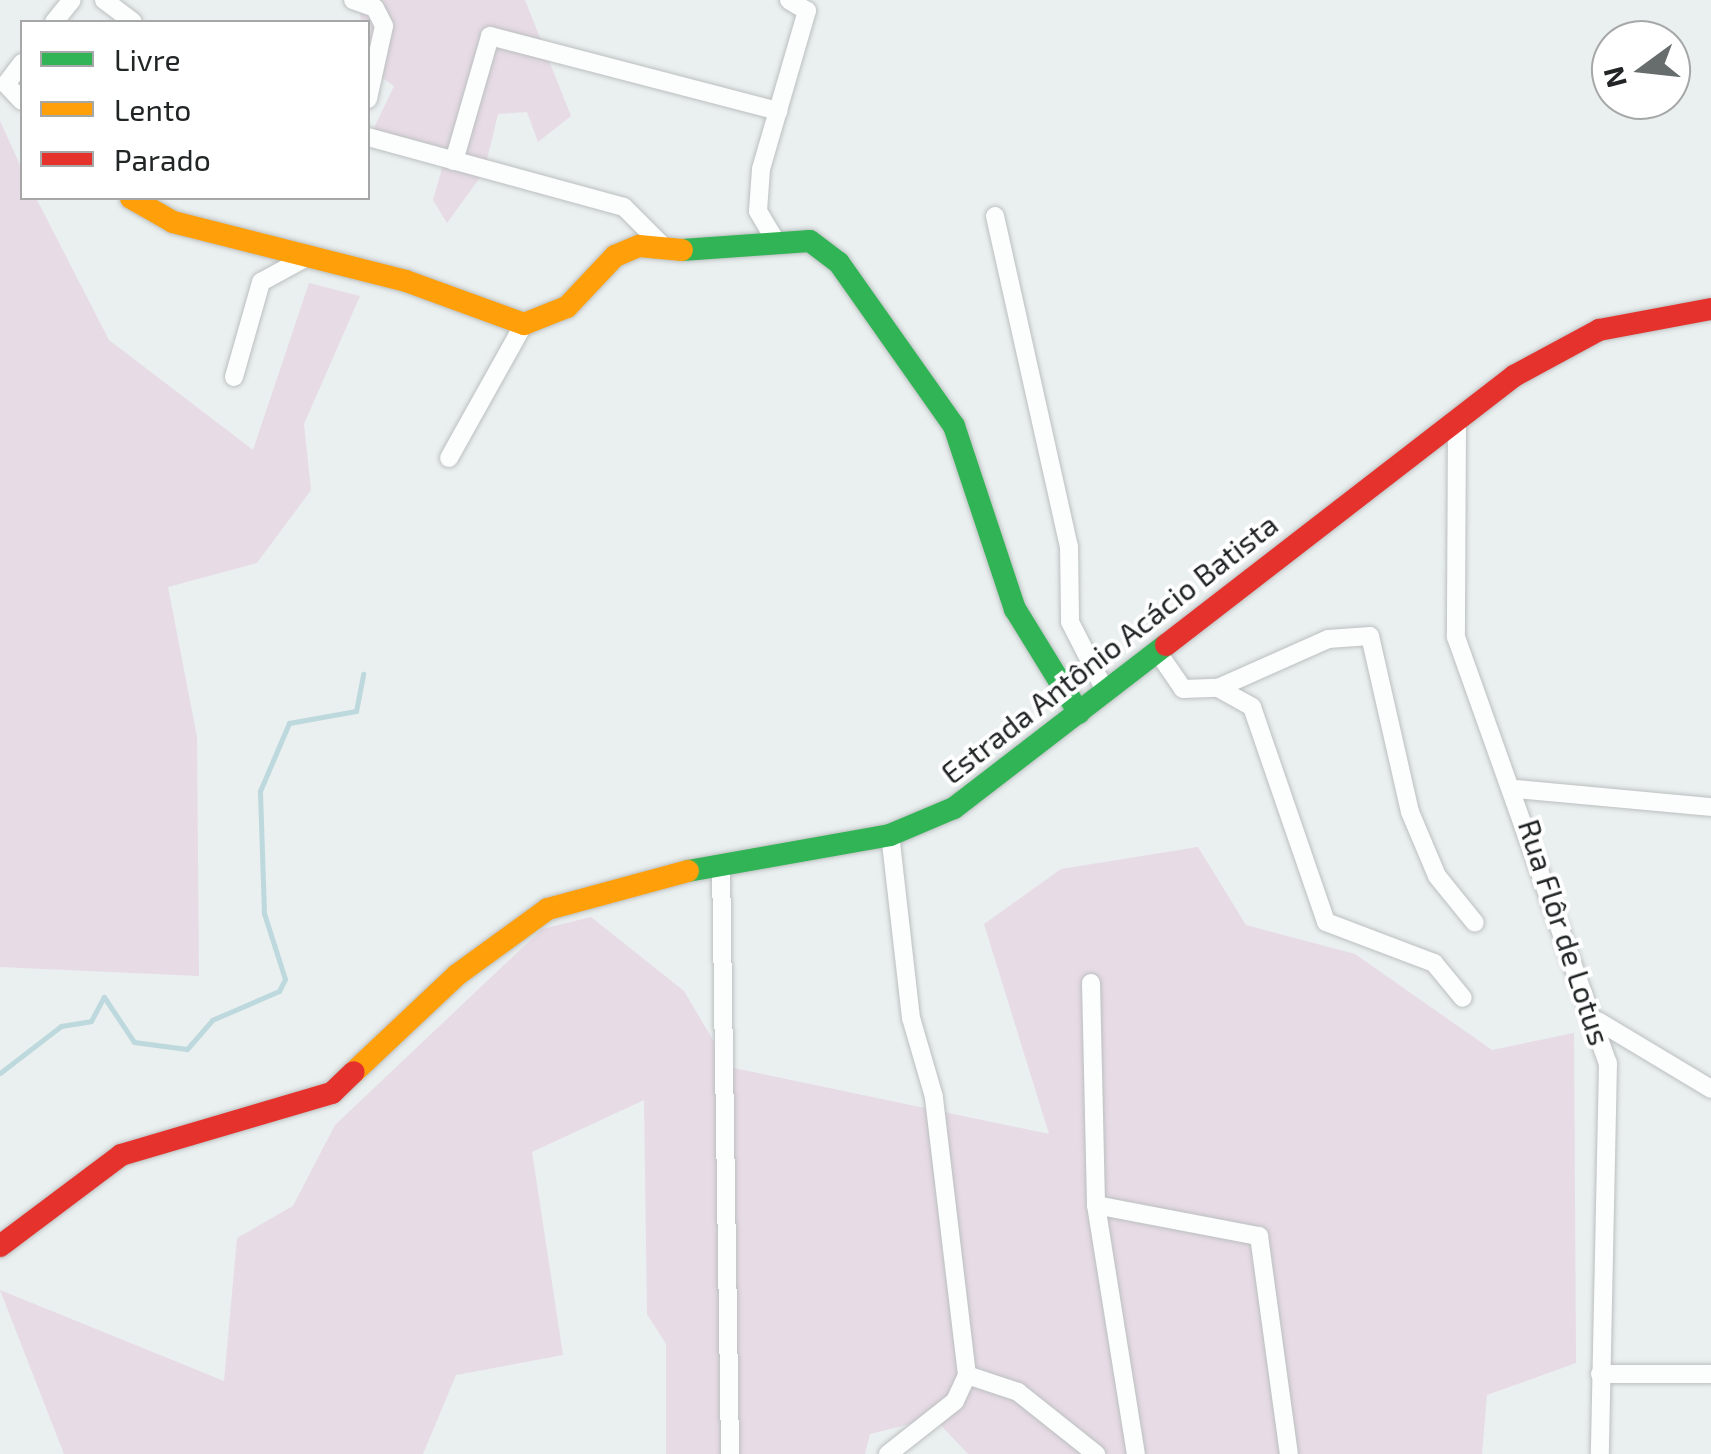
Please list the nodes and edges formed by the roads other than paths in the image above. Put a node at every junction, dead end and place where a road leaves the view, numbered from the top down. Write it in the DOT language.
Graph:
graph roads {
  1 [pos="72,0"];
  2 [pos="104,0"];
  3 [pos="352,0"];
  4 [pos="789,0"];
  5 [pos="56,20"];
  6 [pos="130,20"];
  7 [pos="20,65"];
  8 [pos="370,90"];
  9 [pos="20,99"];
  10 [pos="778,111"];
  11 [pos="370,137"];
  12 [pos="454,160"];
  13 [pos="134,200"];
  14 [pos="995,216"];
  15 [pos="774,238"];
  16 [pos="665,248"];
  17 [pos="307,257"];
  18 [pos="1711,309"];
  19 [pos="524,324"];
  20 [pos="234,377"];
  21 [pos="1457,423"];
  22 [pos="448,458"];
  23 [pos="1157,651"];
  24 [pos="1218,688"];
  25 [pos="1106,692"];
  26 [pos="1079,714"];
  27 [pos="1517,788"];
  28 [pos="1711,806"];
  29 [pos="890,836"];
  30 [pos="722,865"];
  31 [pos="1476,923"];
  32 [pos="1091,982"];
  33 [pos="1463,998"];
  34 [pos="1598,1021"];
  35 [pos="1711,1088"];
  36 [pos="1096,1205"];
  37 [pos="0,1246"];
  38 [pos="1600,1374"];
  39 [pos="1711,1374"];
  40 [pos="968,1376"];
  41 [pos="730,1454"];
  42 [pos="888,1454"];
  43 [pos="1096,1454"];
  44 [pos="1136,1454"];
  45 [pos="1289,1454"];
  46 [pos="1600,1454"];
  1 -- 5 [label="street"];
  2 -- 6 [label="street"];
  3 -- 8 [label="street"];
  4 -- 10 [label="street"];
  7 -- 9 [label="street"];
  10 -- 12 [label="street"];
  10 -- 15 [label="street"];
  11 -- 12 [label="street"];
  12 -- 16 [label="street"];
  13 -- 17 [label="street"];
  14 -- 25 [label="street"];
  15 -- 16 [label="street"];
  15 -- 26 [label="street"];
  16 -- 19 [label="street"];
  17 -- 19 [label="street"];
  17 -- 20 [label="street"];
  18 -- 21 [label="street, Estrada Antônio Acácio Batista"];
  19 -- 22 [label="street"];
  21 -- 23 [label="street, Estrada Antônio Acácio Batista"];
  21 -- 27 [label="street, Rua Flôr de Lotus"];
  23 -- 24 [label="street"];
  23 -- 25 [label="street, Estrada Antônio Acácio Batista"];
  24 -- 31 [label="street"];
  24 -- 33 [label="street"];
  25 -- 26 [label="street, Estrada Antônio Acácio Batista"];
  26 -- 29 [label="street, Estrada Antônio Acácio Batista"];
  27 -- 28 [label="street"];
  27 -- 34 [label="street, Rua Flôr de Lotus"];
  29 -- 30 [label="street, Estrada Antônio Acácio Batista"];
  29 -- 40 [label="street"];
  30 -- 37 [label="street, Estrada Antônio Acácio Batista"];
  30 -- 41 [label="street"];
  32 -- 36 [label="street"];
  34 -- 35 [label="street"];
  34 -- 38 [label="street, Rua Flôr de Lotus"];
  36 -- 44 [label="street"];
  36 -- 45 [label="street"];
  38 -- 39 [label="street"];
  38 -- 46 [label="street, Rua Flôr de Lotus"];
  40 -- 42 [label="street"];
  40 -- 43 [label="street"];
}
